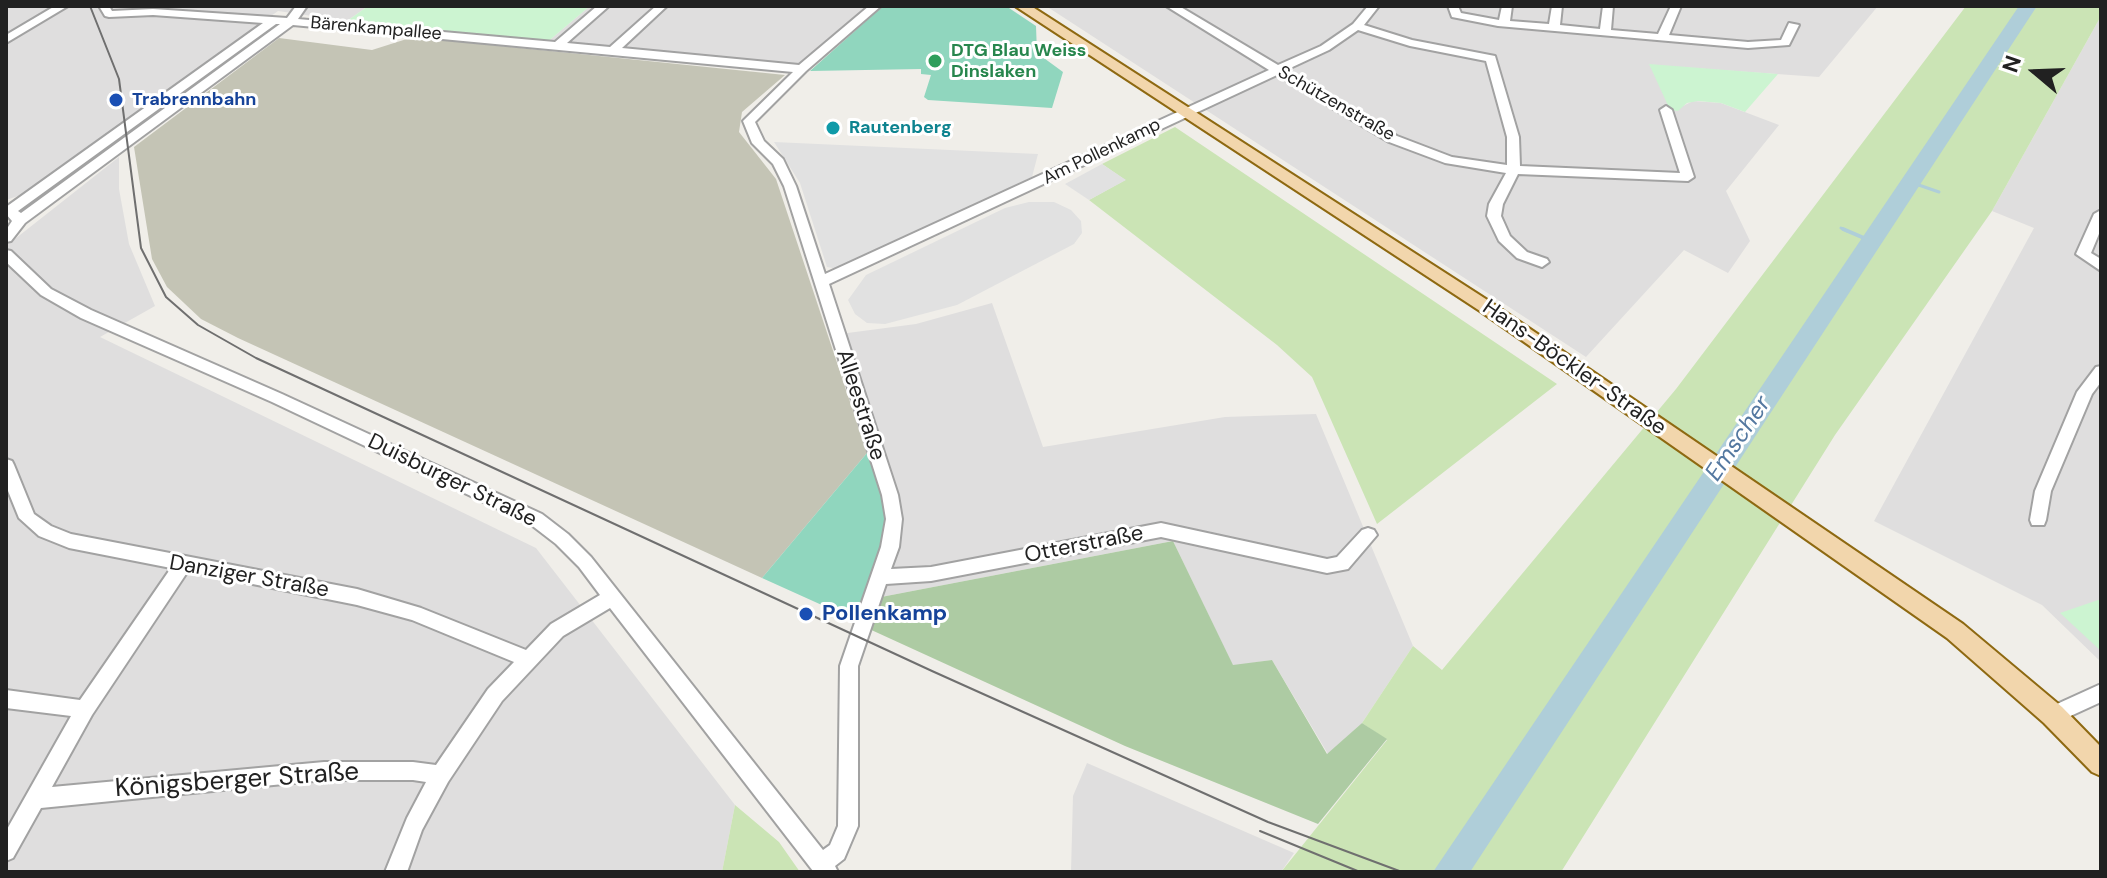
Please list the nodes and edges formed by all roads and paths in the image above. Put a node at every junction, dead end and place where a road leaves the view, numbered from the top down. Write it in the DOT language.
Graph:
graph roads {
  1 [pos="63,6"];
  2 [pos="104,6"];
  3 [pos="294,6"];
  4 [pos="302,6"];
  5 [pos="604,6"];
  6 [pos="662,6"];
  7 [pos="876,6"];
  8 [pos="1022,6"];
  9 [pos="1171,6"];
  10 [pos="1374,6"];
  11 [pos="1453,6"];
  12 [pos="1507,6"];
  13 [pos="1557,6"];
  14 [pos="1608,6"];
  15 [pos="1676,6"];
  16 [pos="53,10"];
  17 [pos="271,22"];
  18 [pos="289,23"];
  19 [pos="1504,23"];
  20 [pos="1793,25"];
  21 [pos="1357,26"];
  22 [pos="1554,28"];
  23 [pos="1605,33"];
  24 [pos="1661,39"];
  25 [pos="6,40"];
  26 [pos="557,46"];
  27 [pos="611,52"];
  28 [pos="802,69"];
  29 [pos="1275,69"];
  30 [pos="1666,110"];
  31 [pos="1186,111"];
  32 [pos="1514,170"];
  33 [pos="11,214"];
  34 [pos="2101,214"];
  35 [pos="6,238"];
  36 [pos="6,254"];
  37 [pos="1542,262"];
  38 [pos="2101,266"];
  39 [pos="820,282"];
  40 [pos="2098,380"];
  41 [pos="6,465"];
  42 [pos="12,504"];
  43 [pos="2038,520"];
  44 [pos="1368,535"];
  45 [pos="182,566"];
  46 [pos="880,577"];
  47 [pos="611,598"];
  48 [pos="526,659"];
  49 [pos="2101,693"];
  50 [pos="6,699"];
  51 [pos="85,709"];
  52 [pos="2053,715"];
  53 [pos="2101,764"];
  54 [pos="441,775"];
  55 [pos="33,799"];
  56 [pos="6,851"];
  57 [pos="824,868"];
  58 [pos="396,872"];
  1 -- 16 [label="street"];
  2 -- 17 [label="street, Bärenkampallee"];
  3 -- 17 [label="street"];
  4 -- 18 [label="street"];
  5 -- 26 [label="street"];
  6 -- 27 [label="street"];
  7 -- 28 [label="street, Alleestraße"];
  8 -- 31 [label="main road, Hans-Böckler-Straße"];
  9 -- 29 [label="street, Schützenstraße"];
  10 -- 21 [label="street, Am Pollenkamp"];
  11 -- 19 [label="street"];
  12 -- 19 [label="street"];
  13 -- 22 [label="street"];
  14 -- 23 [label="street"];
  15 -- 24 [label="street"];
  16 -- 25 [label="street"];
  17 -- 18 [label="street, Bärenkampallee"];
  17 -- 33 [label="street"];
  18 -- 26 [label="street, Bärenkampallee"];
  18 -- 33 [label="street"];
  19 -- 22 [label="street"];
  20 -- 24 [label="street"];
  21 -- 29 [label="street, Am Pollenkamp"];
  21 -- 32 [label="street"];
  22 -- 23 [label="street"];
  23 -- 24 [label="street"];
  26 -- 27 [label="street, Bärenkampallee"];
  27 -- 28 [label="street, Bärenkampallee"];
  28 -- 39 [label="street, Alleestraße"];
  29 -- 31 [label="street, Am Pollenkamp"];
  29 -- 32 [label="street, Schützenstraße"];
  30 -- 32 [label="street, Schützenstraße"];
  31 -- 39 [label="street, Am Pollenkamp"];
  31 -- 52 [label="main road, Hans-Böckler-Straße"];
  32 -- 37 [label="street"];
  33 -- 35 [label="street"];
  34 -- 38 [label="street"];
  36 -- 47 [label="street, Duisburger Straße"];
  39 -- 46 [label="street, Alleestraße"];
  40 -- 43 [label="street"];
  41 -- 42 [label="street, Danziger Straße"];
  42 -- 45 [label="street, Danziger Straße"];
  44 -- 46 [label="street, Otterstraße"];
  45 -- 48 [label="street, Danziger Straße"];
  45 -- 51 [label="street"];
  46 -- 57 [label="street, Alleestraße"];
  47 -- 48 [label="street"];
  47 -- 57 [label="street, Duisburger Straße"];
  48 -- 54 [label="street"];
  49 -- 52 [label="street"];
  50 -- 51 [label="street"];
  51 -- 55 [label="street"];
  52 -- 53 [label="main road, Hans-Böckler-Straße"];
  54 -- 55 [label="street, Königsberger Straße"];
  54 -- 58 [label="street"];
  55 -- 56 [label="street"];
}
